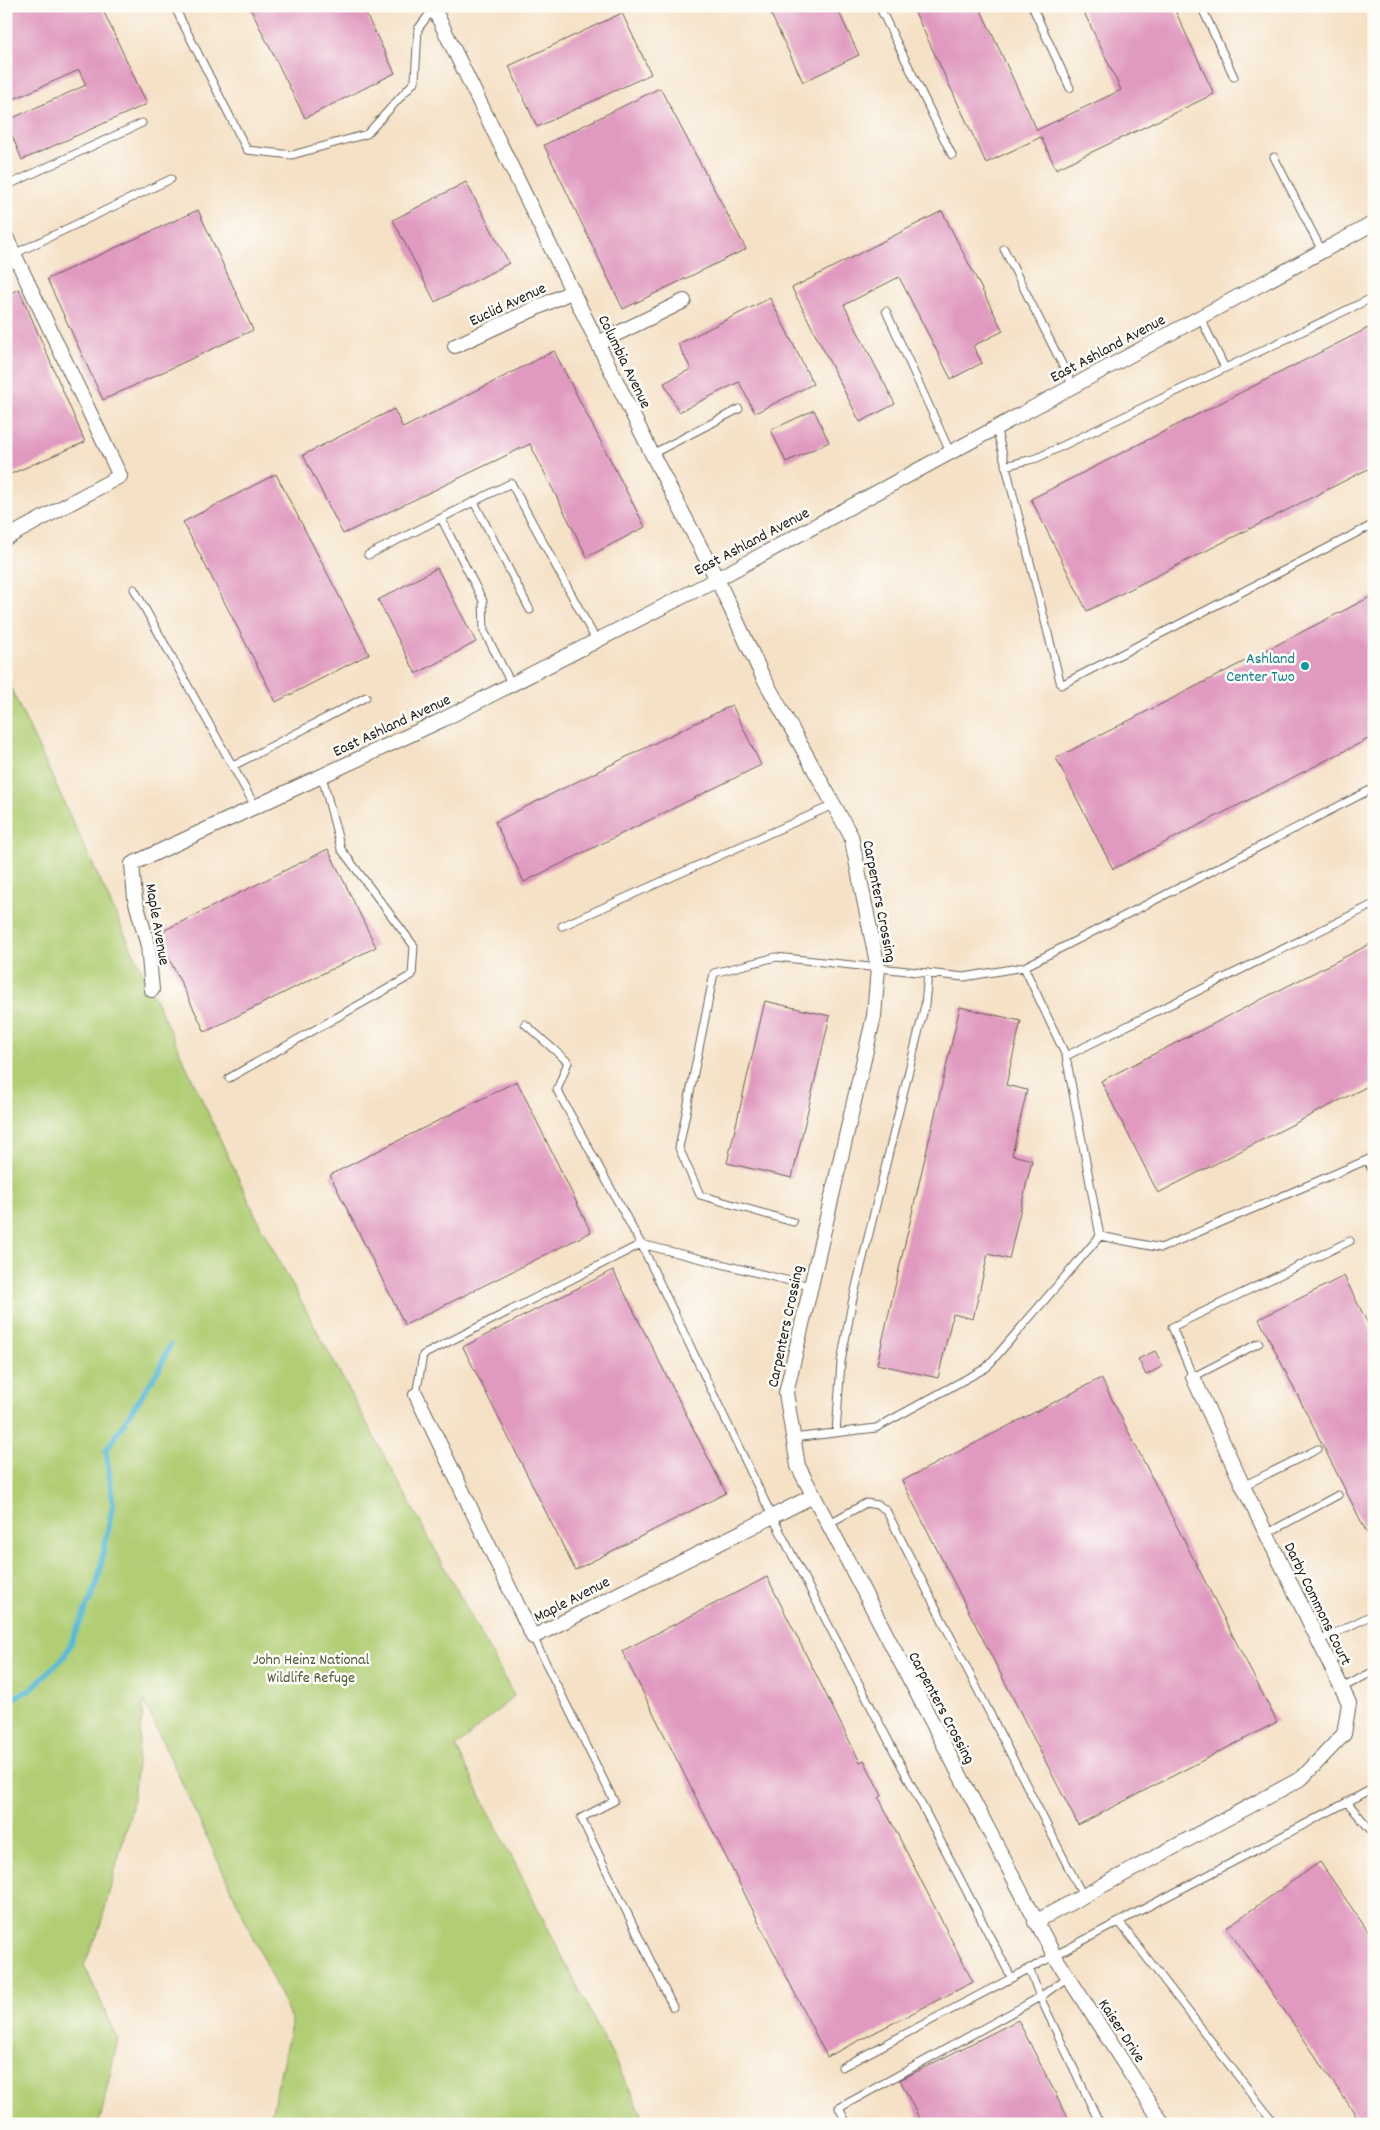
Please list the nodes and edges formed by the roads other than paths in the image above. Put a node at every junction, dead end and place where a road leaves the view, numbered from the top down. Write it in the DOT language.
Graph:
graph roads {
  1 [pos="174,6"];
  2 [pos="879,6"];
  3 [pos="1032,6"];
  4 [pos="1201,6"];
  5 [pos="434,7"];
  6 [pos="1234,77"];
  7 [pos="1070,88"];
  8 [pos="142,123"];
  9 [pos="952,155"];
  10 [pos="1274,157"];
  11 [pos="171,179"];
  12 [pos="6,186"];
  13 [pos="1374,223"];
  14 [pos="9,243"];
  15 [pos="1004,248"];
  16 [pos="1322,251"];
  17 [pos="573,291"];
  18 [pos="1374,297"];
  19 [pos="684,301"];
  20 [pos="886,311"];
  21 [pos="1200,317"];
  22 [pos="598,343"];
  23 [pos="455,346"];
  24 [pos="1225,368"];
  25 [pos="1073,386"];
  26 [pos="739,409"];
  27 [pos="996,427"];
  28 [pos="950,452"];
  29 [pos="652,454"];
  30 [pos="1006,466"];
  31 [pos="474,502"];
  32 [pos="441,518"];
  33 [pos="1374,524"];
  34 [pos="6,538"];
  35 [pos="368,555"];
  36 [pos="717,579"];
  37 [pos="134,589"];
  38 [pos="530,610"];
  39 [pos="596,640"];
  40 [pos="511,684"];
  41 [pos="366,697"];
  42 [pos="789,726"];
  43 [pos="233,766"];
  44 [pos="322,776"];
  45 [pos="1374,788"];
  46 [pos="833,805"];
  47 [pos="256,808"];
  48 [pos="132,864"];
  49 [pos="1374,904"];
  50 [pos="562,926"];
  51 [pos="1024,967"];
  52 [pos="878,968"];
  53 [pos="928,973"];
  54 [pos="152,990"];
  55 [pos="526,1024"];
  56 [pos="1066,1056"];
  57 [pos="229,1078"];
  58 [pos="1370,1158"];
  59 [pos="1374,1174"];
  60 [pos="793,1222"];
  61 [pos="1100,1236"];
  62 [pos="1350,1241"];
  63 [pos="641,1244"];
  64 [pos="810,1286"];
  65 [pos="1260,1343"];
  66 [pos="1193,1377"];
  67 [pos="416,1395"];
  68 [pos="836,1432"];
  69 [pos="794,1438"];
  70 [pos="1318,1449"];
  71 [pos="1243,1486"];
  72 [pos="1338,1495"];
  73 [pos="812,1496"];
  74 [pos="772,1516"];
  75 [pos="828,1525"];
  76 [pos="1266,1534"];
  77 [pos="1374,1614"];
  78 [pos="533,1637"];
  79 [pos="1319,1641"];
  80 [pos="1374,1671"];
  81 [pos="1342,1688"];
  82 [pos="1374,1788"];
  83 [pos="1347,1802"];
  84 [pos="1374,1834"];
  85 [pos="1083,1896"];
  86 [pos="1035,1922"];
  87 [pos="1120,1923"];
  88 [pos="1054,1955"];
  89 [pos="1029,1968"];
  90 [pos="1011,1977"];
  91 [pos="1068,1977"];
  92 [pos="1040,1997"];
  93 [pos="672,2007"];
  94 [pos="842,2067"];
  95 [pos="846,2124"];
  96 [pos="1100,2124"];
  97 [pos="1163,2124"];
  98 [pos="1276,2124"];
  1 -- 5 [label="lane"];
  2 -- 9 [label="lane"];
  3 -- 7 [label="lane"];
  4 -- 6 [label="lane"];
  5 -- 17 [label="street, Columbia Avenue"];
  8 -- 12 [label="lane"];
  10 -- 16 [label="lane"];
  11 -- 14 [label="lane"];
  13 -- 16 [label="street, East Ashland Avenue"];
  14 -- 34 [label="street"];
  15 -- 25 [label="lane"];
  16 -- 21 [label="street, East Ashland Avenue"];
  17 -- 22 [label="street, Columbia Avenue"];
  17 -- 23 [label="street, Euclid Avenue"];
  18 -- 24 [label="lane"];
  19 -- 22 [label="street"];
  20 -- 28 [label="lane"];
  21 -- 24 [label="lane"];
  21 -- 25 [label="street, East Ashland Avenue"];
  22 -- 29 [label="street, Columbia Avenue"];
  24 -- 30 [label="lane"];
  25 -- 27 [label="street, East Ashland Avenue"];
  26 -- 29 [label="lane"];
  27 -- 28 [label="street, East Ashland Avenue"];
  27 -- 30 [label="lane"];
  28 -- 36 [label="street, East Ashland Avenue"];
  29 -- 36 [label="street, Columbia Avenue"];
  30 -- 33 [label="lane"];
  31 -- 32 [label="lane"];
  31 -- 38 [label="lane"];
  31 -- 39 [label="lane"];
  32 -- 35 [label="lane"];
  32 -- 40 [label="lane"];
  36 -- 39 [label="street, East Ashland Avenue"];
  36 -- 42 [label="street, Columbia Avenue"];
  37 -- 43 [label="lane"];
  39 -- 40 [label="street, East Ashland Avenue"];
  40 -- 44 [label="street, East Ashland Avenue"];
  41 -- 43 [label="lane"];
  42 -- 46 [label="street, Carpenters Crossing"];
  43 -- 47 [label="lane"];
  44 -- 47 [label="street, East Ashland Avenue"];
  44 -- 57 [label="lane"];
  45 -- 51 [label="lane"];
  46 -- 50 [label="lane"];
  46 -- 52 [label="street, Carpenters Crossing"];
  47 -- 48 [label="street, East Ashland Avenue"];
  48 -- 54 [label="street, Maple Avenue"];
  49 -- 56 [label="lane"];
  51 -- 53 [label="lane"];
  51 -- 56 [label="lane"];
  52 -- 53 [label="lane"];
  52 -- 60 [label="lane"];
  52 -- 64 [label="street, Carpenters Crossing"];
  53 -- 68 [label="lane"];
  55 -- 63 [label="lane"];
  56 -- 61 [label="lane"];
  58 -- 59 [label="lane"];
  58 -- 61 [label="lane"];
  61 -- 68 [label="lane"];
  62 -- 66 [label="lane"];
  63 -- 64 [label="lane"];
  63 -- 67 [label="lane"];
  63 -- 74 [label="lane"];
  64 -- 69 [label="street, Carpenters Crossing"];
  65 -- 66 [label="lane"];
  66 -- 71 [label="street, Darby Commons Court"];
  67 -- 78 [label="street, Maple Avenue"];
  68 -- 69 [label="lane"];
  69 -- 73 [label="street, Carpenters Crossing"];
  70 -- 71 [label="lane"];
  71 -- 76 [label="street, Darby Commons Court"];
  72 -- 76 [label="lane"];
  73 -- 74 [label="street, Maple Avenue"];
  73 -- 75 [label="street, Carpenters Crossing"];
  74 -- 78 [label="street, Maple Avenue"];
  74 -- 90 [label="lane"];
  75 -- 85 [label="lane"];
  75 -- 86 [label="street, Carpenters Crossing"];
  76 -- 79 [label="street, Darby Commons Court"];
  77 -- 79 [label="lane"];
  78 -- 93 [label="lane"];
  79 -- 81 [label="street, Darby Commons Court"];
  80 -- 81 [label="lane"];
  81 -- 85 [label="street, Darby Commons Court"];
  82 -- 83 [label="lane"];
  83 -- 84 [label="lane"];
  83 -- 87 [label="lane"];
  85 -- 86 [label="street, Darby Commons Court"];
  86 -- 88 [label="street, Carpenters Crossing"];
  87 -- 88 [label="lane"];
  87 -- 98 [label="lane"];
  88 -- 89 [label="lane"];
  88 -- 91 [label="street, Kaiser Drive"];
  89 -- 90 [label="lane"];
  89 -- 92 [label="lane"];
  90 -- 94 [label="lane"];
  91 -- 92 [label="lane"];
  91 -- 97 [label="street, Kaiser Drive"];
  92 -- 95 [label="lane"];
  92 -- 96 [label="lane"];
}
